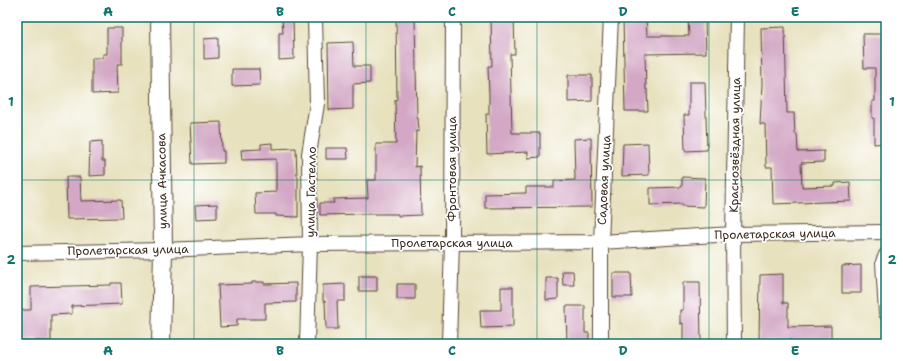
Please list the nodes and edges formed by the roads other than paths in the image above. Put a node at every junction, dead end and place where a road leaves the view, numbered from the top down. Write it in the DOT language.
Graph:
graph roads {
  1 [pos="160,17"];
  2 [pos="315,17"];
  3 [pos="453,17"];
  4 [pos="611,17"];
  5 [pos="737,17"];
  6 [pos="886,232"];
  7 [pos="733,234"];
  8 [pos="601,242"];
  9 [pos="452,243"];
  10 [pos="310,244"];
  11 [pos="163,250"];
  12 [pos="17,253"];
  13 [pos="886,255"];
  14 [pos="886,313"];
  15 [pos="161,344"];
  16 [pos="307,344"];
  17 [pos="449,344"];
  18 [pos="601,344"];
  19 [pos="734,344"];
  1 -- 11 [label="street, улица Ачкасова"];
  2 -- 10 [label="street, улица Гастелло"];
  3 -- 9 [label="street, Фронтовая улица"];
  4 -- 8 [label="street, Садовая улица"];
  5 -- 7 [label="street, Краснозвёздная улица"];
  6 -- 7 [label="street, Пролетарская улица"];
  7 -- 8 [label="street, Пролетарская улица"];
  7 -- 19 [label="street, Краснозвёздная улица"];
  8 -- 9 [label="street, Пролетарская улица"];
  8 -- 18 [label="street, Садовая улица"];
  9 -- 10 [label="street, Пролетарская улица"];
  9 -- 17 [label="street, Фронтовая улица"];
  10 -- 11 [label="street, Пролетарская улица"];
  10 -- 16 [label="street, улица Гастелло"];
  11 -- 12 [label="street, Пролетарская улица"];
  11 -- 15 [label="street, улица Ачкасова"];
  13 -- 14 [label="street"];
}
